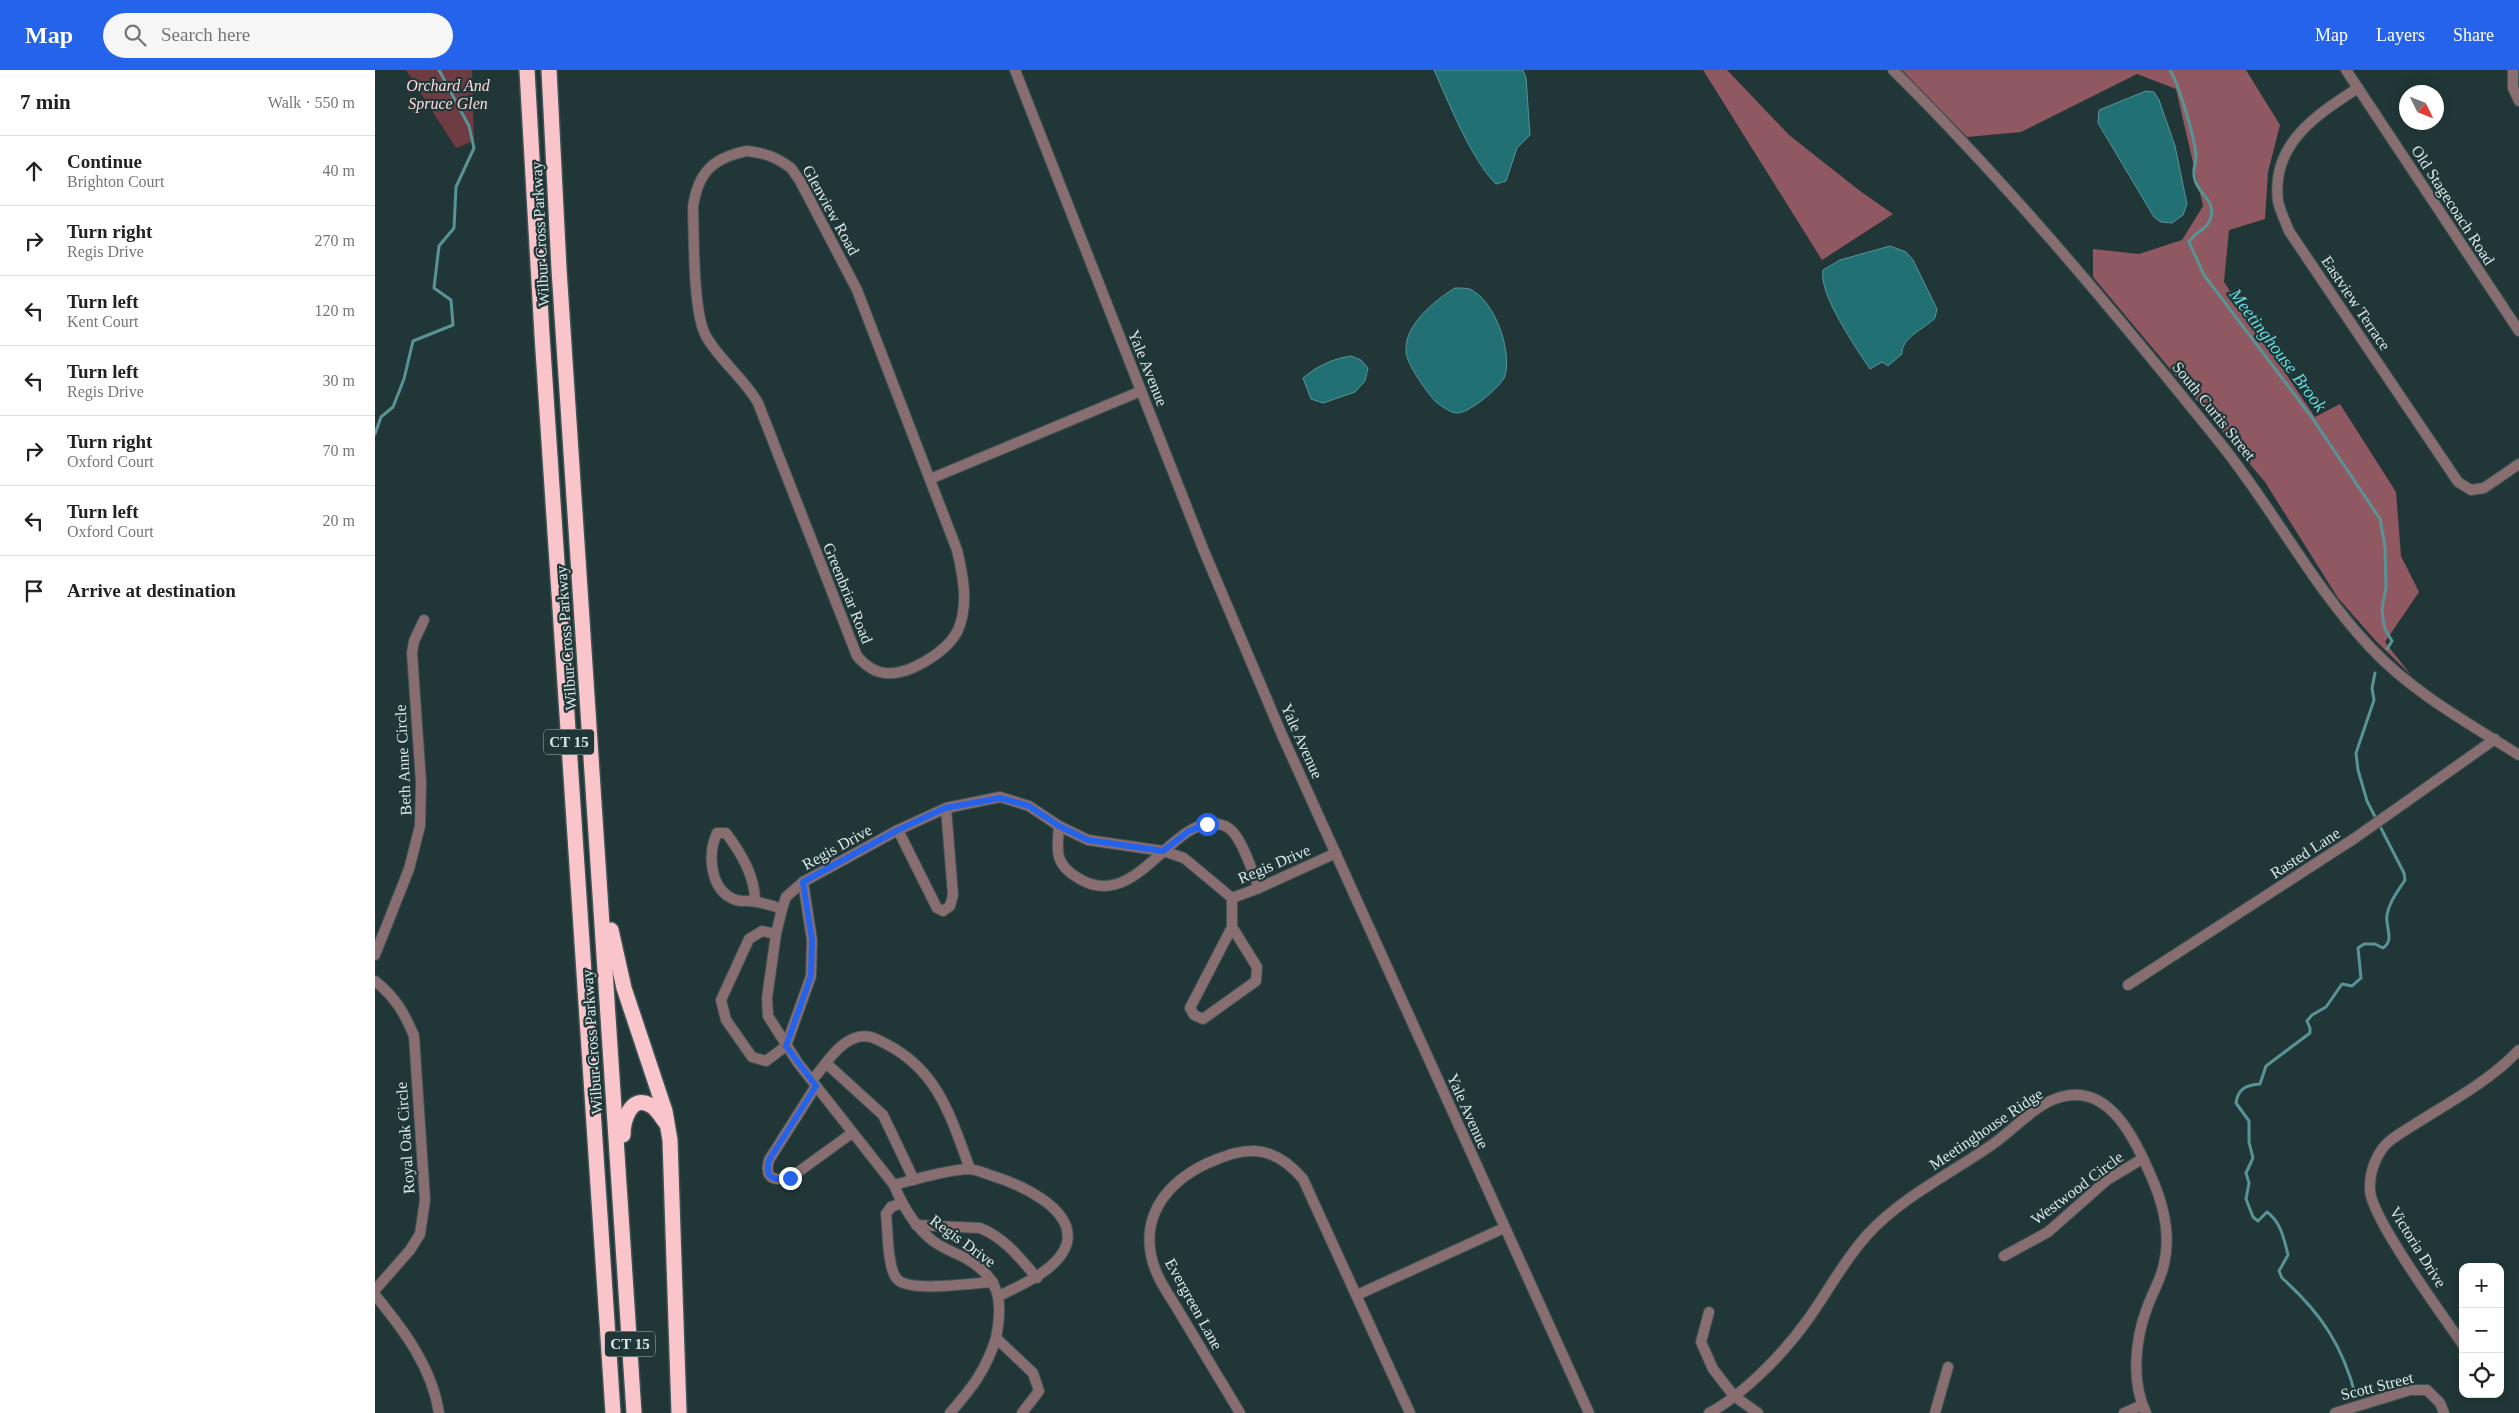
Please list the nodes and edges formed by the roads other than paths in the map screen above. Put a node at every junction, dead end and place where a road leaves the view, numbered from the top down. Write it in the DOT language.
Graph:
graph roads {
  1 [pos="527,70"];
  2 [pos="549,70"];
  3 [pos="1015,70"];
  4 [pos="1893,70"];
  5 [pos="2346,70"];
  6 [pos="2513,70"];
  7 [pos="2358,88"];
  8 [pos="2519,101"];
  9 [pos="2517,325"];
  10 [pos="1141,390"];
  11 [pos="758,403"];
  12 [pos="2519,464"];
  13 [pos="930,479"];
  14 [pos="424,620"];
  15 [pos="2495,739"];
  16 [pos="2519,755"];
  17 [pos="945,808"];
  18 [pos="1059,826"];
  19 [pos="898,830"];
  20 [pos="1163,851"];
  21 [pos="1336,853"];
  22 [pos="598,858"];
  23 [pos="803,882"];
  24 [pos="1259,888"];
  25 [pos="1232,898"];
  26 [pos="755,902"];
  27 [pos="782,909"];
  28 [pos="1232,927"];
  29 [pos="776,934"];
  30 [pos="375,955"];
  31 [pos="375,981"];
  32 [pos="2129,985"];
  33 [pos="786,1046"];
  34 [pos="2519,1050"];
  35 [pos="827,1064"];
  36 [pos="814,1083"];
  37 [pos="667,1124"];
  38 [pos="853,1133"];
  39 [pos="2142,1158"];
  40 [pos="970,1169"];
  41 [pos="618,1171"];
  42 [pos="914,1180"];
  43 [pos="894,1185"];
  44 [pos="901,1203"];
  45 [pos="916,1225"];
  46 [pos="1504,1228"];
  47 [pos="2004,1256"];
  48 [pos="1037,1278"];
  49 [pos="993,1282"];
  50 [pos="375,1290"];
  51 [pos="375,1295"];
  52 [pos="1357,1295"];
  53 [pos="999,1296"];
  54 [pos="1709,1312"];
  55 [pos="996,1338"];
  56 [pos="2459,1339"];
  57 [pos="1948,1367"];
  58 [pos="1734,1396"];
  59 [pos="2144,1409"];
  60 [pos="439,1413"];
  61 [pos="613,1413"];
  62 [pos="634,1413"];
  63 [pos="679,1413"];
  64 [pos="951,1413"];
  65 [pos="1022,1413"];
  66 [pos="1240,1413"];
  67 [pos="1410,1413"];
  68 [pos="1589,1413"];
  69 [pos="1709,1413"];
  70 [pos="1758,1413"];
  71 [pos="1935,1413"];
  72 [pos="2124,1413"];
  73 [pos="2335,1413"];
  74 [pos="2444,1413"];
  1 -- 61 [label="highway, Wilbur Cross Parkway / CT 15"];
  2 -- 22 [label="highway, Wilbur Cross Parkway / CT 15"];
  3 -- 10 [label="street, Yale Avenue"];
  4 -- 15 [label="street, South Curtis Street"];
  5 -- 7 [label="street, Old Stagecoach Road"];
  6 -- 8 [label="street"];
  7 -- 9 [label="street, Old Stagecoach Road"];
  7 -- 12 [label="street, Eastview Terrace"];
  10 -- 13 [label="street"];
  10 -- 21 [label="street, Yale Avenue"];
  11 -- 13 [label="street, Greenbriar Road"];
  11 -- 13 [label="street, Glenview Road"];
  14 -- 30 [label="street, Beth Anne Circle"];
  15 -- 16 [label="street, South Curtis Street"];
  15 -- 32 [label="street, Rasted Lane"];
  17 -- 18 [label="street, Regis Drive"];
  17 -- 19 [label="street, Regis Drive"];
  17 -- 19 [label="street"];
  18 -- 20 [label="street, Regis Drive"];
  18 -- 20 [label="street"];
  19 -- 23 [label="street, Regis Drive"];
  20 -- 24 [label="street"];
  20 -- 25 [label="street, Regis Drive"];
  21 -- 24 [label="street, Regis Drive"];
  21 -- 46 [label="street, Yale Avenue"];
  22 -- 37 [label="highway"];
  22 -- 41 [label="highway, Wilbur Cross Parkway / CT 15"];
  23 -- 27 [label="street, Regis Drive"];
  23 -- 33 [label="street"];
  24 -- 25 [label="street, Regis Drive"];
  25 -- 28 [label="street"];
  26 -- 26 [label="street"];
  26 -- 27 [label="street"];
  27 -- 29 [label="street, Regis Drive"];
  28 -- 28 [label="street"];
  29 -- 33 [label="street, Regis Drive"];
  29 -- 33 [label="street"];
  31 -- 50 [label="street, Royal Oak Circle"];
  33 -- 36 [label="street, Regis Drive"];
  34 -- 56 [label="street, Victoria Drive"];
  35 -- 36 [label="street"];
  35 -- 40 [label="street"];
  35 -- 42 [label="street"];
  36 -- 38 [label="street, Regis Drive"];
  36 -- 38 [label="street"];
  37 -- 41 [label="highway"];
  37 -- 63 [label="highway"];
  38 -- 43 [label="street, Regis Drive"];
  39 -- 47 [label="street, Westwood Circle"];
  39 -- 58 [label="street, Meetinghouse Ridge"];
  39 -- 59 [label="street, Meetinghouse Ridge"];
  40 -- 42 [label="street"];
  40 -- 48 [label="street"];
  41 -- 62 [label="highway, Wilbur Cross Parkway / CT 15"];
  42 -- 43 [label="street"];
  43 -- 44 [label="street, Regis Drive"];
  44 -- 45 [label="street, Regis Drive"];
  44 -- 49 [label="street"];
  45 -- 48 [label="street"];
  45 -- 49 [label="street, Regis Drive"];
  46 -- 52 [label="street"];
  46 -- 68 [label="street, Yale Avenue"];
  48 -- 53 [label="street"];
  49 -- 53 [label="street, Regis Drive"];
  51 -- 60 [label="street"];
  52 -- 66 [label="street, Evergreen Lane"];
  52 -- 67 [label="street, Evergreen Lane"];
  53 -- 55 [label="street, Regis Drive"];
  54 -- 58 [label="street"];
  55 -- 64 [label="street, Regis Drive"];
  55 -- 65 [label="street"];
  57 -- 71 [label="street"];
  58 -- 69 [label="street, Meetinghouse Ridge"];
  58 -- 70 [label="street"];
  59 -- 72 [label="street"];
  73 -- 74 [label="street, Scott Street"];
}
